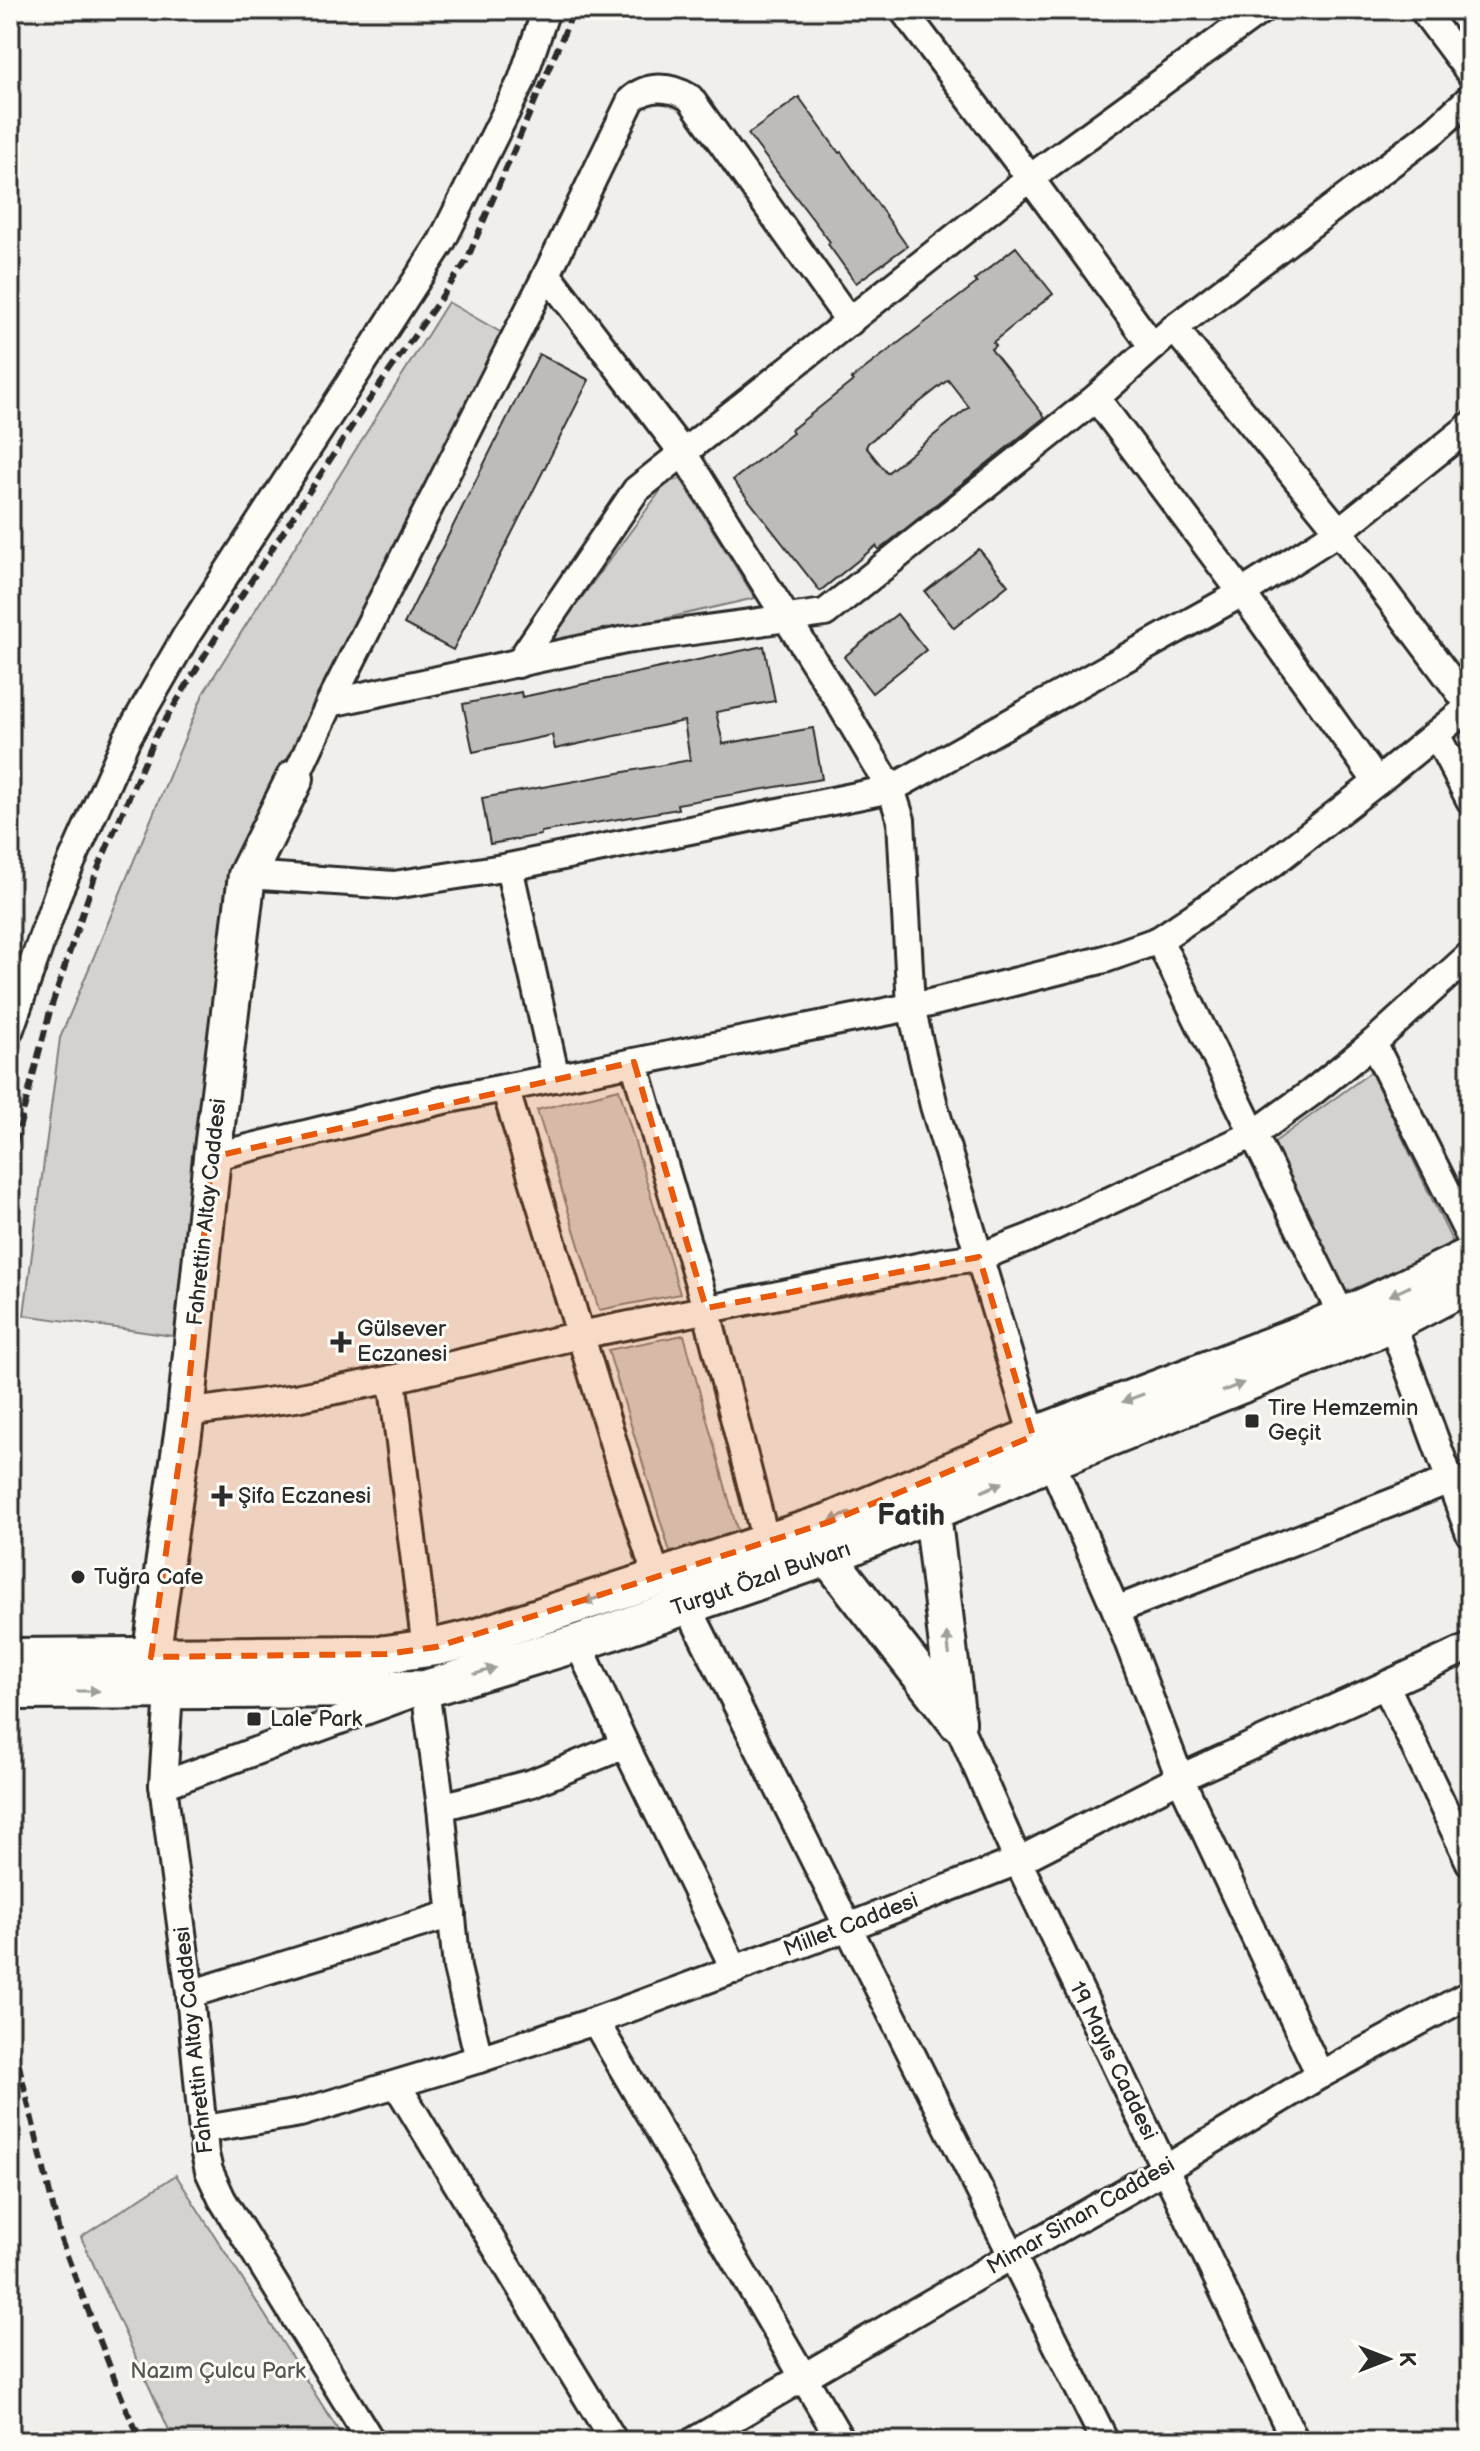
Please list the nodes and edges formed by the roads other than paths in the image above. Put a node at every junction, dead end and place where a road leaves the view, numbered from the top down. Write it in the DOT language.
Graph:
graph roads {
  1 [pos="546,10"];
  2 [pos="903,10"];
  3 [pos="1261,10"];
  4 [pos="1423,10"];
  5 [pos="1470,73"];
  6 [pos="1470,98"];
  7 [pos="1030,178"];
  8 [pos="547,274"];
  9 [pos="850,322"];
  10 [pos="1174,328"];
  11 [pos="1153,347"];
  12 [pos="1096,398"];
  13 [pos="1470,426"];
  14 [pos="683,453"];
  15 [pos="1339,531"];
  16 [pos="1242,593"];
  17 [pos="784,617"];
  18 [pos="518,664"];
  19 [pos="330,703"];
  20 [pos="1470,706"];
  21 [pos="1436,734"];
  22 [pos="295,778"];
  23 [pos="1377,782"];
  24 [pos="891,789"];
  25 [pos="1470,800"];
  26 [pos="509,867"];
  27 [pos="247,875"];
  28 [pos="1159,940"];
  29 [pos="1470,955"];
  30 [pos="911,1007"];
  31 [pos="10,1029"];
  32 [pos="1373,1043"];
  33 [pos="634,1062"];
  34 [pos="556,1078"];
  35 [pos="505,1088"];
  36 [pos="1254,1134"];
  37 [pos="212,1157"];
  38 [pos="1470,1237"];
  39 [pos="1470,1256"];
  40 [pos="979,1257"];
  41 [pos="1470,1283"];
  42 [pos="706,1308"];
  43 [pos="1342,1316"];
  44 [pos="1392,1324"];
  45 [pos="580,1335"];
  46 [pos="392,1379"];
  47 [pos="186,1413"];
  48 [pos="1042,1449"];
  49 [pos="1450,1480"];
  50 [pos="932,1513"];
  51 [pos="1470,1534"];
  52 [pos="766,1542"];
  53 [pos="828,1557"];
  54 [pos="657,1578"];
  55 [pos="687,1605"];
  56 [pos="1116,1610"];
  57 [pos="578,1643"];
  58 [pos="1470,1647"];
  59 [pos="426,1649"];
  60 [pos="10,1657"];
  61 [pos="151,1657"];
  62 [pos="1386,1686"];
  63 [pos="425,1689"];
  64 [pos="10,1691"];
  65 [pos="169,1691"];
  66 [pos="957,1722"];
  67 [pos="625,1745"];
  68 [pos="1180,1778"];
  69 [pos="163,1785"];
  70 [pos="441,1807"];
  71 [pos="1018,1861"];
  72 [pos="1470,1863"];
  73 [pos="452,1914"];
  74 [pos="848,1927"];
  75 [pos="735,1970"];
  76 [pos="190,1994"];
  77 [pos="1470,1994"];
  78 [pos="595,2021"];
  79 [pos="479,2059"];
  80 [pos="1320,2075"];
  81 [pos="397,2085"];
  82 [pos="205,2129"];
  83 [pos="1165,2169"];
  84 [pos="1013,2255"];
  85 [pos="803,2376"];
  86 [pos="371,2441"];
  87 [pos="614,2441"];
  88 [pos="694,2441"];
  89 [pos="841,2441"];
  90 [pos="1105,2441"];
  91 [pos="1295,2441"];
  1 -- 31 [label="street"];
  2 -- 7 [label="street"];
  3 -- 7 [label="street"];
  4 -- 5 [label="street"];
  6 -- 10 [label="street"];
  7 -- 9 [label="street"];
  7 -- 11 [label="street"];
  8 -- 9 [label="street"];
  8 -- 14 [label="street"];
  8 -- 19 [label="street"];
  9 -- 14 [label="street"];
  10 -- 11 [label="street"];
  10 -- 15 [label="street"];
  11 -- 12 [label="street"];
  12 -- 16 [label="street"];
  12 -- 17 [label="street"];
  13 -- 15 [label="street"];
  14 -- 17 [label="street"];
  14 -- 18 [label="street"];
  15 -- 16 [label="street"];
  15 -- 20 [label="street"];
  16 -- 23 [label="street"];
  16 -- 24 [label="street"];
  17 -- 18 [label="street"];
  17 -- 24 [label="street"];
  18 -- 19 [label="street"];
  19 -- 22 [label="street"];
  20 -- 21 [label="street"];
  21 -- 23 [label="street"];
  21 -- 25 [label="street"];
  22 -- 27 [label="main road, Fahrettin Altay Caddesi"];
  23 -- 28 [label="street"];
  24 -- 26 [label="street"];
  24 -- 30 [label="street"];
  26 -- 27 [label="street"];
  26 -- 34 [label="street"];
  27 -- 37 [label="main road, Fahrettin Altay Caddesi"];
  28 -- 30 [label="street"];
  28 -- 36 [label="street"];
  29 -- 32 [label="street"];
  30 -- 33 [label="street"];
  30 -- 40 [label="street"];
  32 -- 36 [label="street"];
  32 -- 38 [label="street"];
  33 -- 34 [label="street"];
  33 -- 42 [label="street"];
  34 -- 35 [label="street"];
  35 -- 37 [label="street"];
  35 -- 45 [label="street"];
  36 -- 40 [label="street"];
  36 -- 43 [label="street"];
  37 -- 47 [label="main road, Fahrettin Altay Caddesi"];
  39 -- 43 [label="main road, Turgut Özal Bulvarı, one-way"];
  40 -- 42 [label="street"];
  40 -- 48 [label="street"];
  41 -- 44 [label="main road, Turgut Özal Bulvarı"];
  42 -- 45 [label="street"];
  42 -- 52 [label="street"];
  43 -- 48 [label="main road, Turgut Özal Bulvarı, one-way"];
  48 -- 44 [label="main road, Turgut Özal Bulvarı, one-way"];
  44 -- 49 [label="street"];
  45 -- 46 [label="street"];
  45 -- 54 [label="street"];
  46 -- 47 [label="street"];
  46 -- 59 [label="street"];
  47 -- 61 [label="main road, Fahrettin Altay Caddesi"];
  50 -- 48 [label="main road, Turgut Özal Bulvarı, one-way"];
  48 -- 52 [label="main road, Turgut Özal Bulvarı, one-way"];
  48 -- 56 [label="street"];
  49 -- 51 [label="street"];
  49 -- 56 [label="street"];
  50 -- 53 [label="main road, Turgut Özal Bulvarı"];
  66 -- 50 [label="main road, one-way"];
  52 -- 54 [label="main road, Turgut Özal Bulvarı"];
  53 -- 55 [label="main road, Turgut Özal Bulvarı"];
  53 -- 66 [label="main road"];
  54 -- 59 [label="main road, Turgut Özal Bulvarı, one-way"];
  55 -- 57 [label="main road, Turgut Özal Bulvarı"];
  55 -- 74 [label="street"];
  56 -- 68 [label="street"];
  63 -- 57 [label="main road, Turgut Özal Bulvarı, one-way"];
  57 -- 67 [label="street"];
  58 -- 62 [label="street, Millet Caddesi"];
  59 -- 61 [label="main road, Turgut Özal Bulvarı"];
  60 -- 61 [label="main road, Turgut Özal Bulvarı"];
  62 -- 68 [label="street, Millet Caddesi"];
  62 -- 72 [label="street"];
  63 -- 65 [label="main road, Turgut Özal Bulvarı"];
  63 -- 69 [label="street"];
  63 -- 70 [label="street"];
  64 -- 65 [label="main road, Turgut Özal Bulvarı, one-way"];
  65 -- 69 [label="street, Fahrettin Altay Caddesi"];
  66 -- 71 [label="street, 19 Mayıs Caddesi"];
  67 -- 70 [label="street"];
  67 -- 75 [label="street"];
  68 -- 71 [label="street, Millet Caddesi"];
  68 -- 80 [label="street"];
  69 -- 76 [label="street, Fahrettin Altay Caddesi"];
  70 -- 73 [label="street"];
  71 -- 74 [label="street, Millet Caddesi"];
  71 -- 83 [label="street, 19 Mayıs Caddesi"];
  73 -- 76 [label="street"];
  73 -- 79 [label="street"];
  74 -- 75 [label="street, Millet Caddesi"];
  74 -- 84 [label="street"];
  75 -- 78 [label="street, Millet Caddesi"];
  76 -- 82 [label="street, Fahrettin Altay Caddesi"];
  77 -- 80 [label="street, Mimar Sinan Caddesi"];
  78 -- 79 [label="street, Millet Caddesi"];
  78 -- 85 [label="street"];
  79 -- 81 [label="street, Millet Caddesi"];
  80 -- 83 [label="street, Mimar Sinan Caddesi"];
  81 -- 82 [label="street, Millet Caddesi"];
  81 -- 87 [label="street"];
  82 -- 86 [label="street, Fahrettin Altay Caddesi"];
  83 -- 84 [label="street, Mimar Sinan Caddesi"];
  83 -- 91 [label="street, 19 Mayıs Caddesi"];
  84 -- 85 [label="street, Mimar Sinan Caddesi"];
  84 -- 90 [label="street"];
  85 -- 88 [label="street, Mimar Sinan Caddesi"];
  85 -- 89 [label="street"];
}
